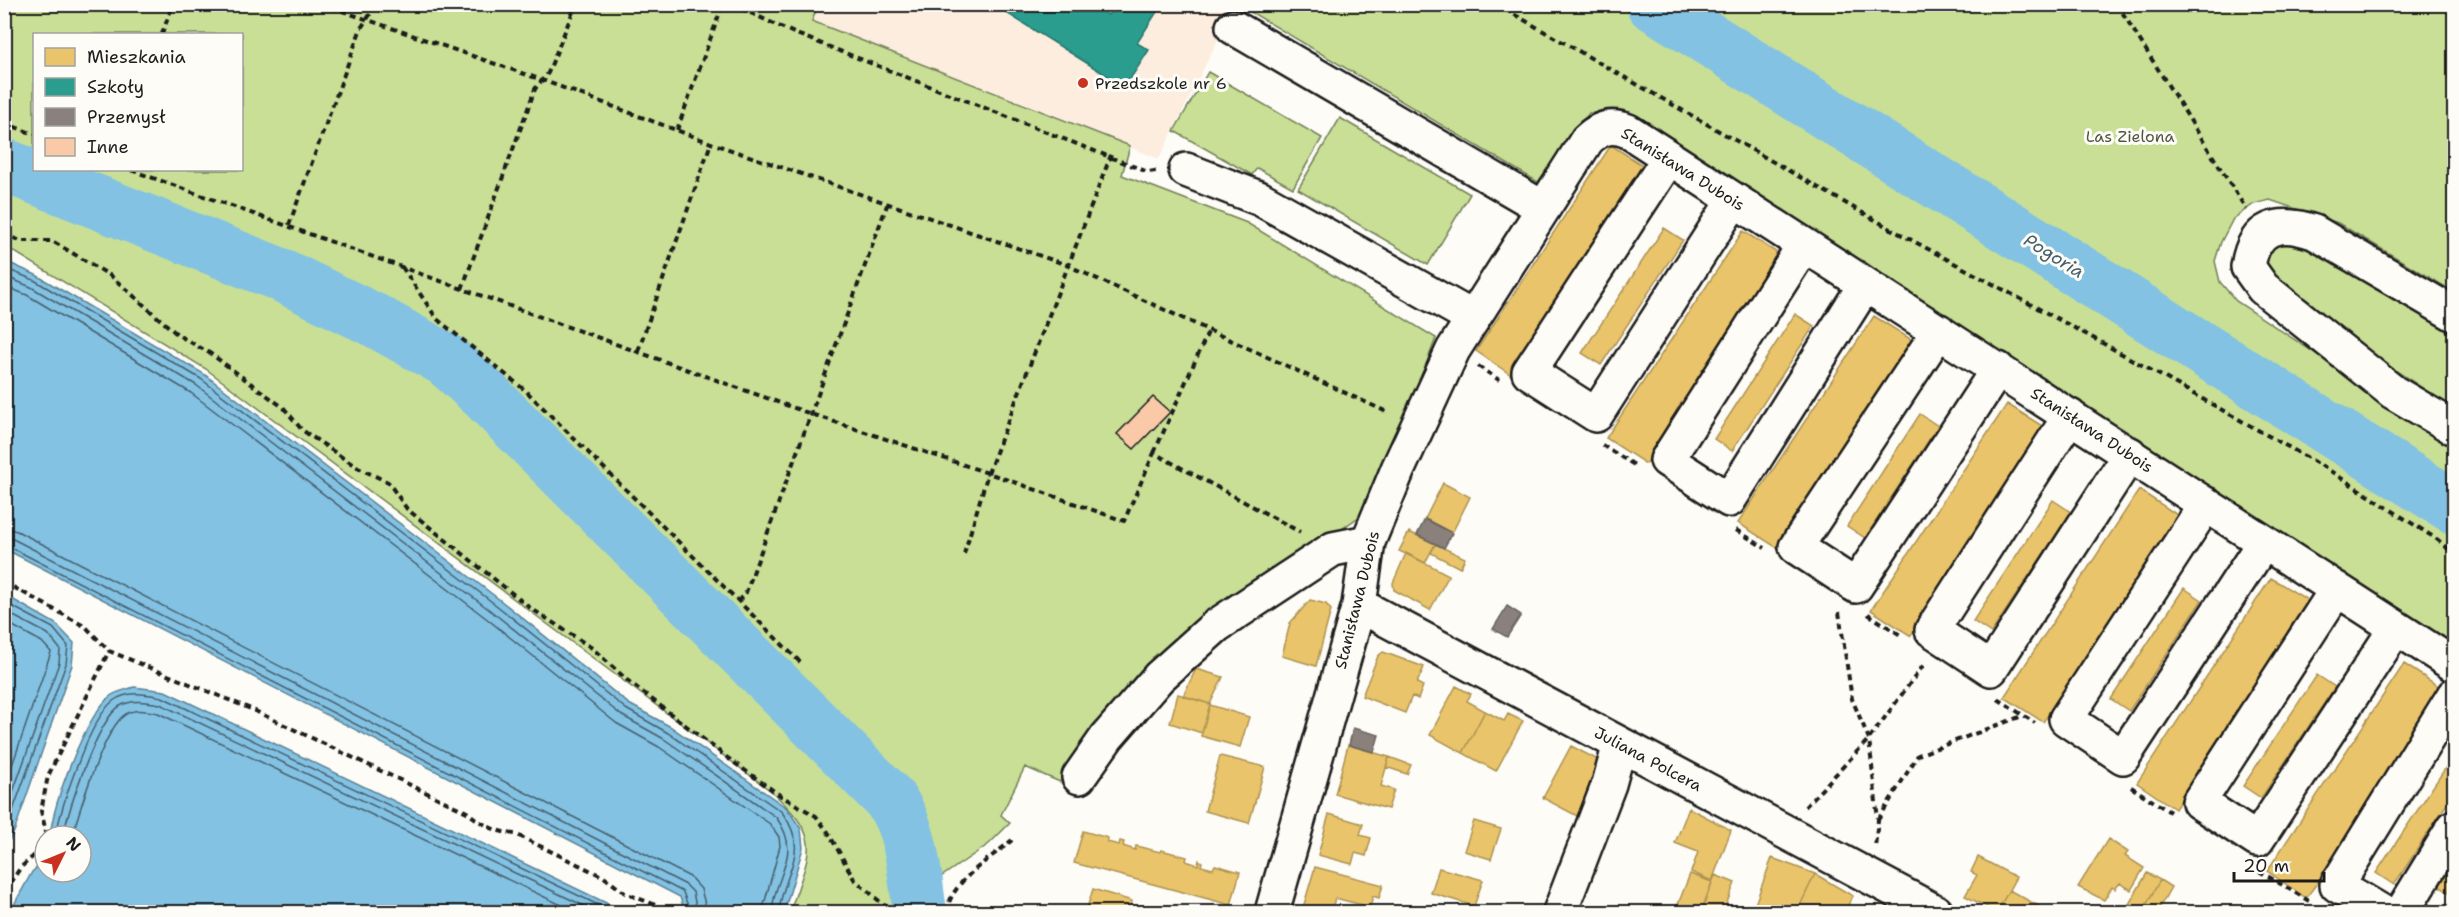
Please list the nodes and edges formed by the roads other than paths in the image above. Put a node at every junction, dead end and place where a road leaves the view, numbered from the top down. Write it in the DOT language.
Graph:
graph roads {
  1 [pos="1233,27"];
  2 [pos="1669,158"];
  3 [pos="1186,170"];
  4 [pos="1734,200"];
  5 [pos="1543,208"];
  6 [pos="1804,245"];
  7 [pos="1865,285"];
  8 [pos="2454,314"];
  9 [pos="1473,318"];
  10 [pos="1939,331"];
  11 [pos="1998,369"];
  12 [pos="2070,416"];
  13 [pos="2454,428"];
  14 [pos="2130,454"];
  15 [pos="2206,504"];
  16 [pos="1368,542"];
  17 [pos="2264,542"];
  18 [pos="2337,589"];
  19 [pos="1359,605"];
  20 [pos="2396,628"];
  21 [pos="2454,665"];
  22 [pos="2454,695"];
  23 [pos="1620,744"];
  24 [pos="1079,777"];
  25 [pos="2454,827"];
  26 [pos="1272,912"];
  27 [pos="1560,912"];
  28 [pos="1936,912"];
  29 [pos="2382,912"];
  30 [pos="2402,912"];
  1 -- 5 [label="street"];
  2 -- 4 [label="street, Stanisława Dubois"];
  2 -- 4 [label="street"];
  2 -- 5 [label="street, Stanisława Dubois"];
  3 -- 9 [label="street"];
  4 -- 6 [label="street, Stanisława Dubois"];
  5 -- 9 [label="street, Stanisława Dubois"];
  6 -- 7 [label="street, Stanisława Dubois"];
  6 -- 7 [label="street"];
  7 -- 10 [label="street, Stanisława Dubois"];
  8 -- 13 [label="street"];
  9 -- 16 [label="street, Stanisława Dubois"];
  10 -- 11 [label="street, Stanisława Dubois"];
  10 -- 11 [label="street"];
  11 -- 12 [label="street, Stanisława Dubois"];
  12 -- 14 [label="street, Stanisława Dubois"];
  12 -- 14 [label="street"];
  14 -- 15 [label="street, Stanisława Dubois"];
  15 -- 17 [label="street, Stanisława Dubois"];
  15 -- 17 [label="street"];
  16 -- 19 [label="street, Stanisława Dubois"];
  16 -- 24 [label="street"];
  17 -- 18 [label="street, Stanisława Dubois"];
  18 -- 20 [label="street, Stanisława Dubois"];
  18 -- 20 [label="street"];
  19 -- 23 [label="street, Juliana Polcera"];
  19 -- 26 [label="street, Stanisława Dubois"];
  20 -- 21 [label="street, Stanisława Dubois"];
  22 -- 29 [label="street"];
  23 -- 27 [label="street"];
  23 -- 28 [label="street, Juliana Polcera"];
  25 -- 30 [label="street"];
}
